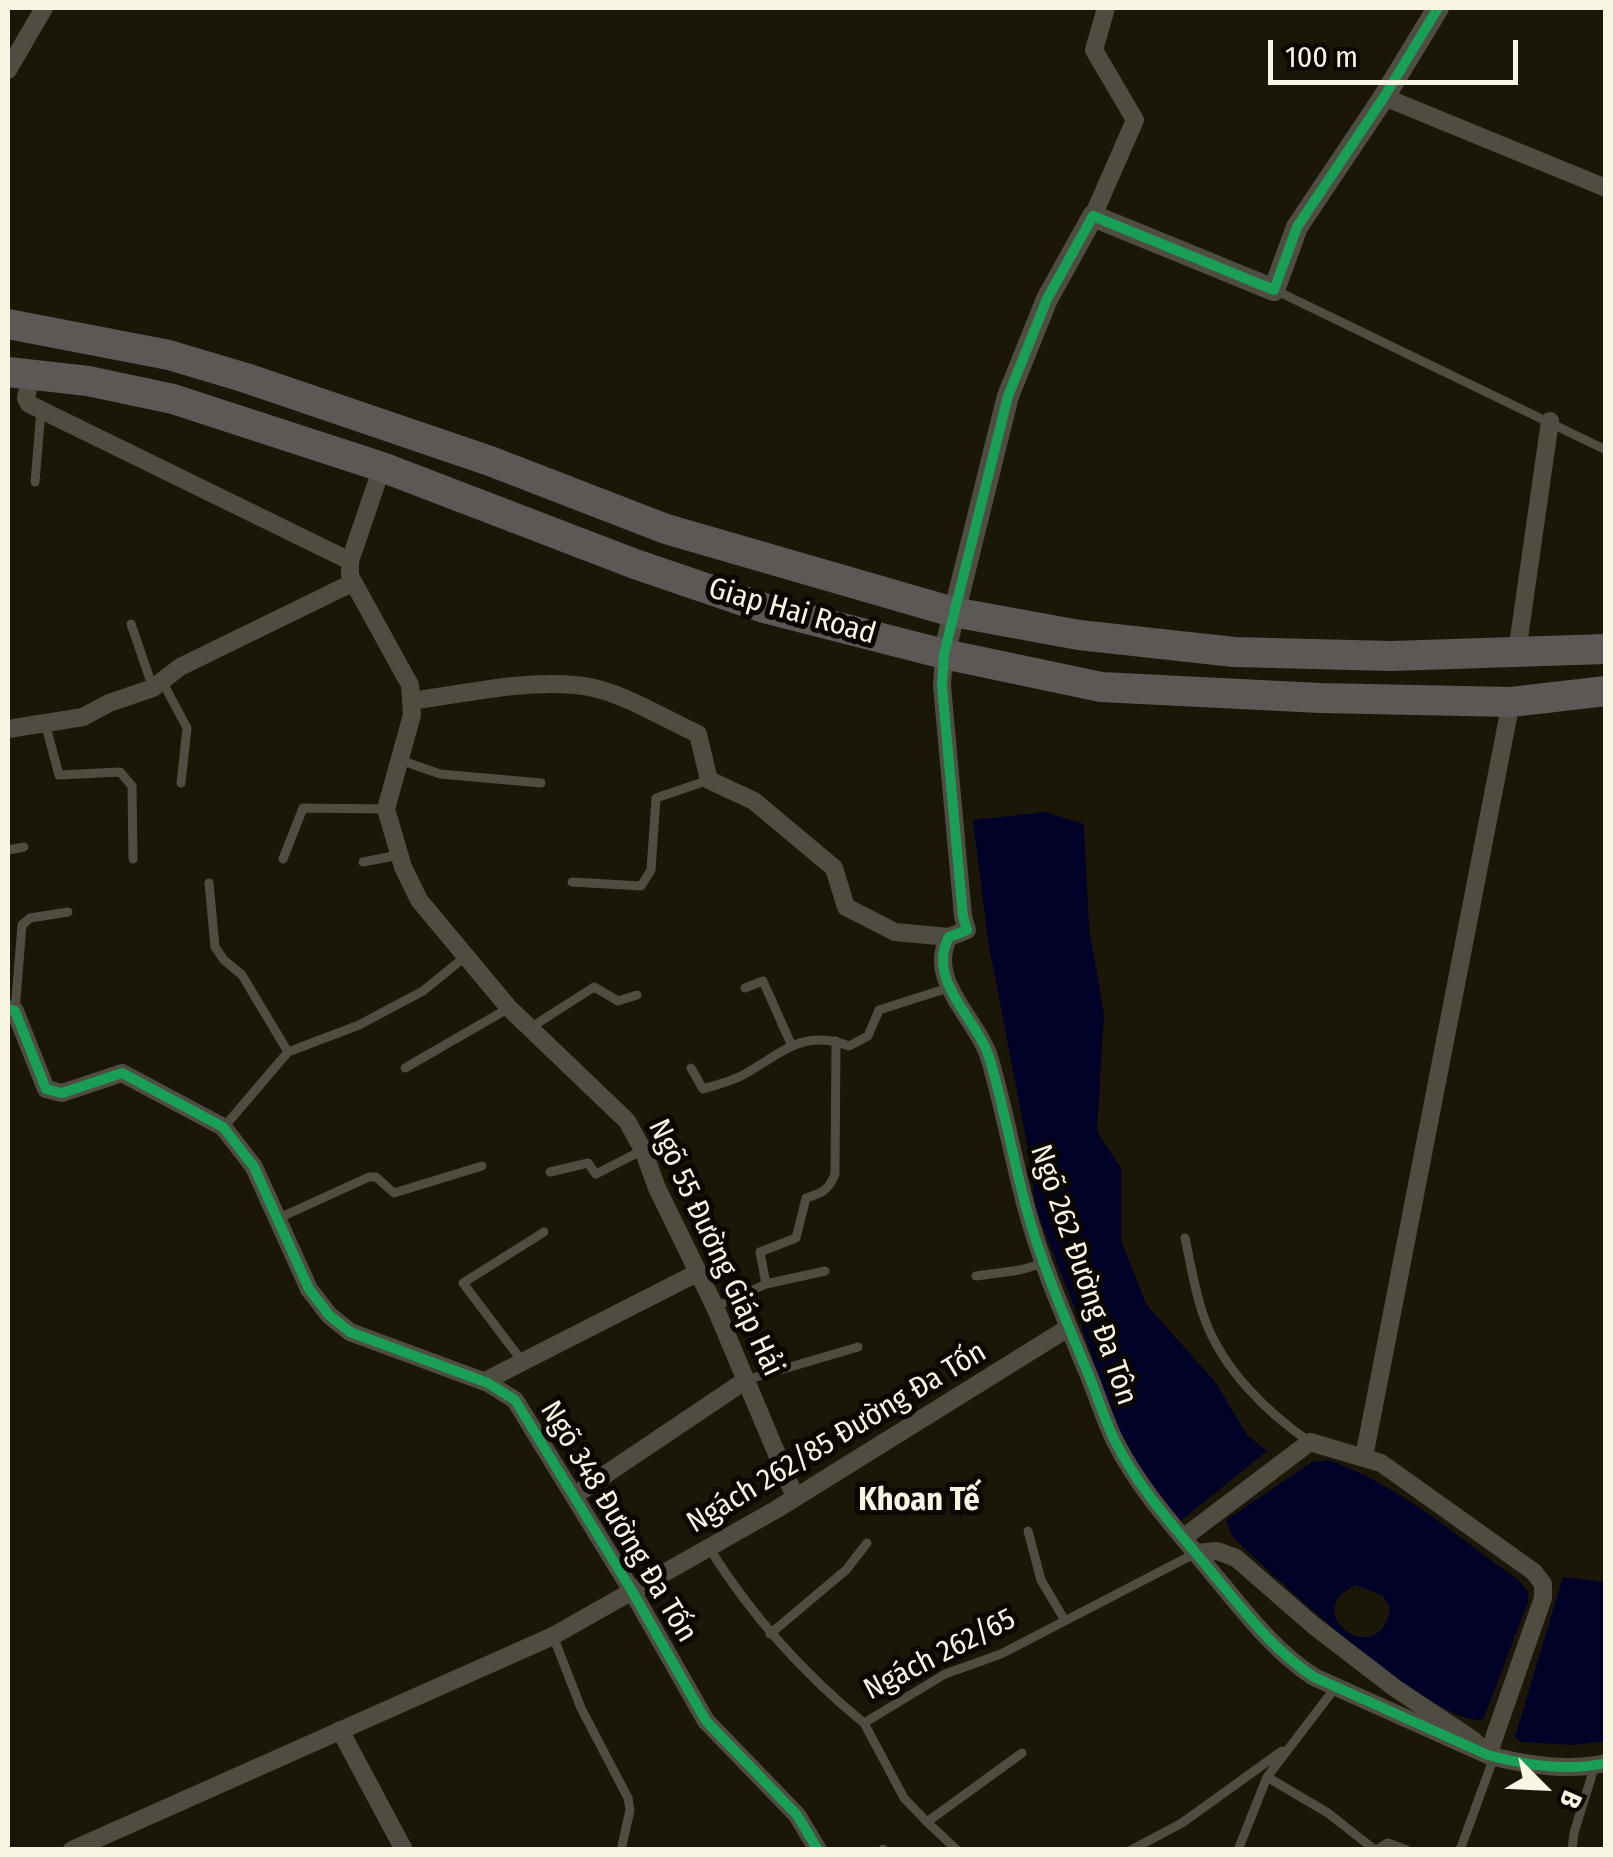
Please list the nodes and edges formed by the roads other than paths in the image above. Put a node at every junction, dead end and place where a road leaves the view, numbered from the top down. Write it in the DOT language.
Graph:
graph roads {
  1 [pos="44,8"];
  2 [pos="1106,8"];
  3 [pos="1438,8"];
  4 [pos="8,70"];
  5 [pos="1384,97"];
  6 [pos="1606,188"];
  7 [pos="1093,216"];
  8 [pos="1274,290"];
  9 [pos="8,324"];
  10 [pos="19,374"];
  11 [pos="279,388"];
  12 [pos="41,410"];
  13 [pos="1550,421"];
  14 [pos="270,430"];
  15 [pos="1606,450"];
  16 [pos="490,461"];
  17 [pos="382,467"];
  18 [pos="36,482"];
  19 [pos="476,502"];
  20 [pos="350,561"];
  21 [pos="352,583"];
  22 [pos="952,612"];
  23 [pos="131,624"];
  24 [pos="1606,649"];
  25 [pos="1517,652"];
  26 [pos="944,654"];
  27 [pos="1391,656"];
  28 [pos="158,685"];
  29 [pos="1606,691"];
  30 [pos="1392,699"];
  31 [pos="411,700"];
  32 [pos="1510,702"];
  33 [pos="45,723"];
  34 [pos="8,729"];
  35 [pos="397,759"];
  36 [pos="709,780"];
  37 [pos="181,783"];
  38 [pos="541,784"];
  39 [pos="386,809"];
  40 [pos="24,847"];
  41 [pos="8,850"];
  42 [pos="399,855"];
  43 [pos="133,859"];
  44 [pos="283,859"];
  45 [pos="363,862"];
  46 [pos="572,882"];
  47 [pos="209,883"];
  48 [pos="68,912"];
  49 [pos="949,937"];
  50 [pos="466,956"];
  51 [pos="745,988"];
  52 [pos="948,988"];
  53 [pos="637,994"];
  54 [pos="509,1008"];
  55 [pos="11,1010"];
  56 [pos="530,1028"];
  57 [pos="836,1041"];
  58 [pos="791,1044"];
  59 [pos="288,1052"];
  60 [pos="406,1068"];
  61 [pos="691,1068"];
  62 [pos="223,1127"];
  63 [pos="643,1150"];
  64 [pos="482,1166"];
  65 [pos="550,1172"];
  66 [pos="279,1218"];
  67 [pos="544,1232"];
  68 [pos="1185,1238"];
  69 [pos="1046,1262"];
  70 [pos="825,1271"];
  71 [pos="697,1273"];
  72 [pos="976,1276"];
  73 [pos="766,1284"];
  74 [pos="715,1307"];
  75 [pos="1068,1328"];
  76 [pos="858,1347"];
  77 [pos="522,1361"];
  78 [pos="746,1380"];
  79 [pos="484,1381"];
  80 [pos="1310,1442"];
  81 [pos="1364,1458"];
  82 [pos="574,1496"];
  83 [pos="795,1497"];
  84 [pos="1028,1531"];
  85 [pos="1183,1538"];
  86 [pos="867,1543"];
  87 [pos="708,1548"];
  88 [pos="1196,1553"];
  89 [pos="632,1591"];
  90 [pos="1064,1619"];
  91 [pos="770,1634"];
  92 [pos="553,1636"];
  93 [pos="1335,1688"];
  94 [pos="864,1723"];
  95 [pos="340,1730"];
  96 [pos="1288,1747"];
  97 [pos="1022,1753"];
  98 [pos="1491,1756"];
  99 [pos="1600,1764"];
  100 [pos="1267,1778"];
  101 [pos="927,1822"];
  102 [pos="622,1846"];
  103 [pos="72,1850"];
  104 [pos="404,1850"];
  105 [pos="818,1850"];
  106 [pos="958,1850"];
  107 [pos="1132,1850"];
  108 [pos="1238,1850"];
  109 [pos="1375,1850"];
  110 [pos="1408,1850"];
  111 [pos="1460,1850"];
  112 [pos="1572,1850"];
  1 -- 4 [label="street"];
  2 -- 7 [label="street"];
  3 -- 5 [label="street"];
  5 -- 6 [label="street"];
  5 -- 8 [label="street"];
  7 -- 8 [label="street"];
  7 -- 22 [label="street"];
  8 -- 13 [label="lane"];
  9 -- 11 [label="highway, Giap Hai Road"];
  10 -- 12 [label="street"];
  10 -- 14 [label="highway, Giap Hai Road"];
  11 -- 14 [label="highway"];
  11 -- 16 [label="highway, Giap Hai Road"];
  12 -- 18 [label="lane"];
  12 -- 20 [label="street"];
  13 -- 15 [label="lane"];
  13 -- 25 [label="street"];
  14 -- 17 [label="highway, Giap Hai Road"];
  16 -- 19 [label="highway"];
  16 -- 22 [label="highway, Giap Hai Road"];
  17 -- 19 [label="highway, Giap Hai Road"];
  17 -- 20 [label="street"];
  19 -- 26 [label="highway, Giap Hai Road"];
  20 -- 21 [label="street"];
  21 -- 28 [label="street"];
  21 -- 31 [label="street"];
  22 -- 26 [label="street"];
  22 -- 27 [label="highway, Giap Hai Road"];
  23 -- 28 [label="lane"];
  24 -- 25 [label="highway, Giap Hai Road"];
  25 -- 27 [label="highway, Giap Hai Road"];
  26 -- 30 [label="highway, Giap Hai Road"];
  26 -- 49 [label="street"];
  27 -- 30 [label="highway"];
  28 -- 33 [label="street"];
  28 -- 37 [label="lane"];
  29 -- 32 [label="highway, Giap Hai Road"];
  30 -- 32 [label="highway, Giap Hai Road"];
  31 -- 35 [label="street, Ngõ 55 Đường Giáp Hải"];
  31 -- 36 [label="street"];
  32 -- 81 [label="street"];
  33 -- 34 [label="street"];
  33 -- 43 [label="lane"];
  35 -- 38 [label="lane"];
  35 -- 39 [label="street, Ngõ 55 Đường Giáp Hải"];
  36 -- 46 [label="lane"];
  36 -- 49 [label="street"];
  39 -- 42 [label="street, Ngõ 55 Đường Giáp Hải"];
  39 -- 44 [label="lane"];
  40 -- 41 [label="lane"];
  42 -- 45 [label="lane"];
  42 -- 50 [label="street, Ngõ 55 Đường Giáp Hải"];
  47 -- 59 [label="lane"];
  48 -- 55 [label="lane"];
  49 -- 52 [label="street"];
  50 -- 54 [label="street, Ngõ 55 Đường Giáp Hải"];
  50 -- 59 [label="lane"];
  51 -- 58 [label="lane"];
  52 -- 57 [label="lane"];
  52 -- 69 [label="street, Ngõ 262 Đường Đa Tôn"];
  53 -- 56 [label="lane"];
  54 -- 56 [label="street, Ngõ 55 Đường Giáp Hải"];
  54 -- 60 [label="lane"];
  55 -- 62 [label="street, Ngõ 348 Đường Đa Tốn"];
  56 -- 63 [label="street, Ngõ 55 Đường Giáp Hải"];
  57 -- 58 [label="lane"];
  57 -- 73 [label="lane"];
  58 -- 61 [label="lane"];
  59 -- 62 [label="lane"];
  62 -- 66 [label="street, Ngõ 348 Đường Đa Tốn"];
  63 -- 65 [label="lane"];
  63 -- 71 [label="street, Ngõ 55 Đường Giáp Hải"];
  64 -- 66 [label="lane"];
  66 -- 79 [label="street, Ngõ 348 Đường Đa Tốn"];
  67 -- 77 [label="lane"];
  68 -- 80 [label="lane"];
  69 -- 72 [label="lane"];
  69 -- 75 [label="street, Ngõ 262 Đường Đa Tôn"];
  70 -- 73 [label="lane"];
  71 -- 74 [label="street, Ngõ 55 Đường Giáp Hải"];
  71 -- 77 [label="street"];
  73 -- 74 [label="lane"];
  74 -- 78 [label="street, Ngõ 55 Đường Giáp Hải"];
  75 -- 83 [label="street, Ngách 262/85 Đường Đa Tốn"];
  75 -- 85 [label="street, Ngõ 262 Đường Đa Tôn"];
  76 -- 78 [label="lane"];
  77 -- 79 [label="street"];
  78 -- 82 [label="street"];
  78 -- 83 [label="street, Ngõ 55 Đường Giáp Hải"];
  79 -- 82 [label="street, Ngõ 348 Đường Đa Tốn"];
  80 -- 81 [label="street"];
  80 -- 85 [label="street"];
  81 -- 98 [label="street"];
  82 -- 89 [label="street, Ngõ 348 Đường Đa Tốn"];
  83 -- 87 [label="street, Ngách 262/85 Đường Đa Tốn"];
  84 -- 90 [label="lane"];
  85 -- 88 [label="street, Ngõ 262 Đường Đa Tôn"];
  86 -- 91 [label="lane"];
  87 -- 89 [label="street, Ngách 262/85 Đường Đa Tốn"];
  87 -- 91 [label="lane, Ngách 262/65"];
  88 -- 90 [label="lane, Ngách 262/65"];
  88 -- 93 [label="street, Ngõ 262 Đường Đa Tôn"];
  88 -- 98 [label="street"];
  89 -- 92 [label="street, Ngách 262/85 Đường Đa Tốn"];
  89 -- 105 [label="street, Ngõ 348 Đường Đa Tốn"];
  90 -- 94 [label="lane, Ngách 262/65"];
  91 -- 94 [label="lane, Ngách 262/65"];
  92 -- 95 [label="street, Ngách 262/85 Đường Đa Tốn"];
  92 -- 102 [label="lane"];
  93 -- 96 [label="lane"];
  93 -- 98 [label="street, Ngõ 262 Đường Đa Tôn"];
  94 -- 101 [label="lane"];
  95 -- 103 [label="street, Ngách 262/85 Đường Đa Tốn"];
  95 -- 104 [label="street"];
  96 -- 100 [label="lane"];
  96 -- 107 [label="lane"];
  97 -- 101 [label="lane"];
  98 -- 99 [label="street, Ngõ 262 Đường Đa Tôn"];
  98 -- 111 [label="lane"];
  99 -- 112 [label="lane"];
  100 -- 108 [label="lane"];
  100 -- 109 [label="lane"];
  101 -- 106 [label="lane"];
  109 -- 110 [label="lane"];
}
